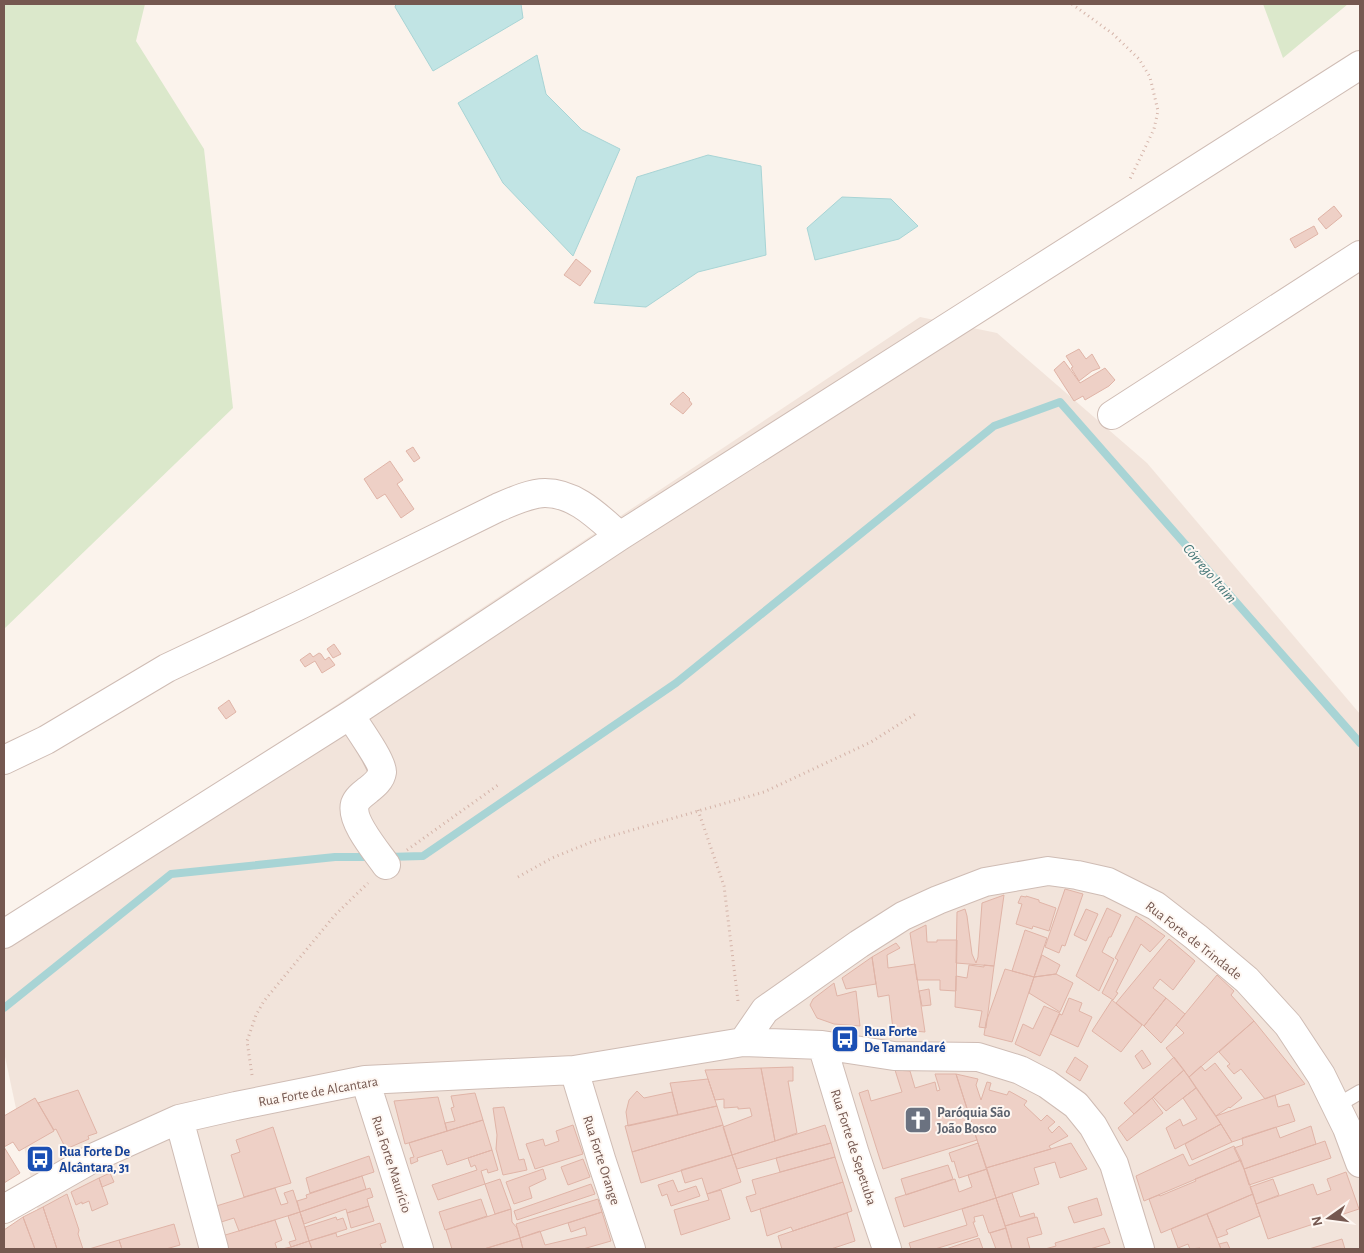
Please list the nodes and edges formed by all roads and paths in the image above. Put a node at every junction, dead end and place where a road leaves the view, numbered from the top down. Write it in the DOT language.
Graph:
graph roads {
  1 [pos="1072,4"];
  2 [pos="1360,65"];
  3 [pos="1127,184"];
  4 [pos="1360,255"];
  5 [pos="1112,415"];
  6 [pos="620,536"];
  7 [pos="917,713"];
  8 [pos="350,715"];
  9 [pos="4,760"];
  10 [pos="498,785"];
  11 [pos="698,810"];
  12 [pos="386,865"];
  13 [pos="518,877"];
  14 [pos="4,934"];
  15 [pos="743,1042"];
  16 [pos="822,1045"];
  17 [pos="574,1070"];
  18 [pos="365,1080"];
  19 [pos="1360,1092"];
  20 [pos="256,1102"];
  21 [pos="1336,1106"];
  22 [pos="179,1119"];
  23 [pos="1359,1157"];
  24 [pos="4,1209"];
  25 [pos="214,1249"];
  26 [pos="419,1249"];
  27 [pos="631,1249"];
  28 [pos="887,1249"];
  29 [pos="1140,1249"];
  1 -- 3 [label="path"];
  2 -- 6 [label="street"];
  4 -- 5 [label="street"];
  6 -- 8 [label="street"];
  6 -- 9 [label="street"];
  7 -- 11 [label="path"];
  8 -- 12 [label="street"];
  8 -- 14 [label="street"];
  10 -- 12 [label="path"];
  11 -- 13 [label="path"];
  11 -- 15 [label="path"];
  12 -- 20 [label="path"];
  15 -- 16 [label="street"];
  15 -- 17 [label="street, Rua Forte de Alcantara"];
  15 -- 21 [label="street, Rua Forte de Trindade"];
  16 -- 28 [label="street, Rua Forte de Sepetuba"];
  16 -- 29 [label="street"];
  17 -- 18 [label="street, Rua Forte de Alcantara"];
  17 -- 27 [label="street, Rua Forte Orange"];
  18 -- 20 [label="street, Rua Forte de Alcantara"];
  18 -- 26 [label="street, Rua Forte Maurício"];
  19 -- 21 [label="lane"];
  20 -- 22 [label="street, Rua Forte de Alcantara"];
  21 -- 23 [label="street, Rua Forte de Trindade"];
  22 -- 24 [label="street, Rua Forte de Alcantara"];
  22 -- 25 [label="street"];
}
